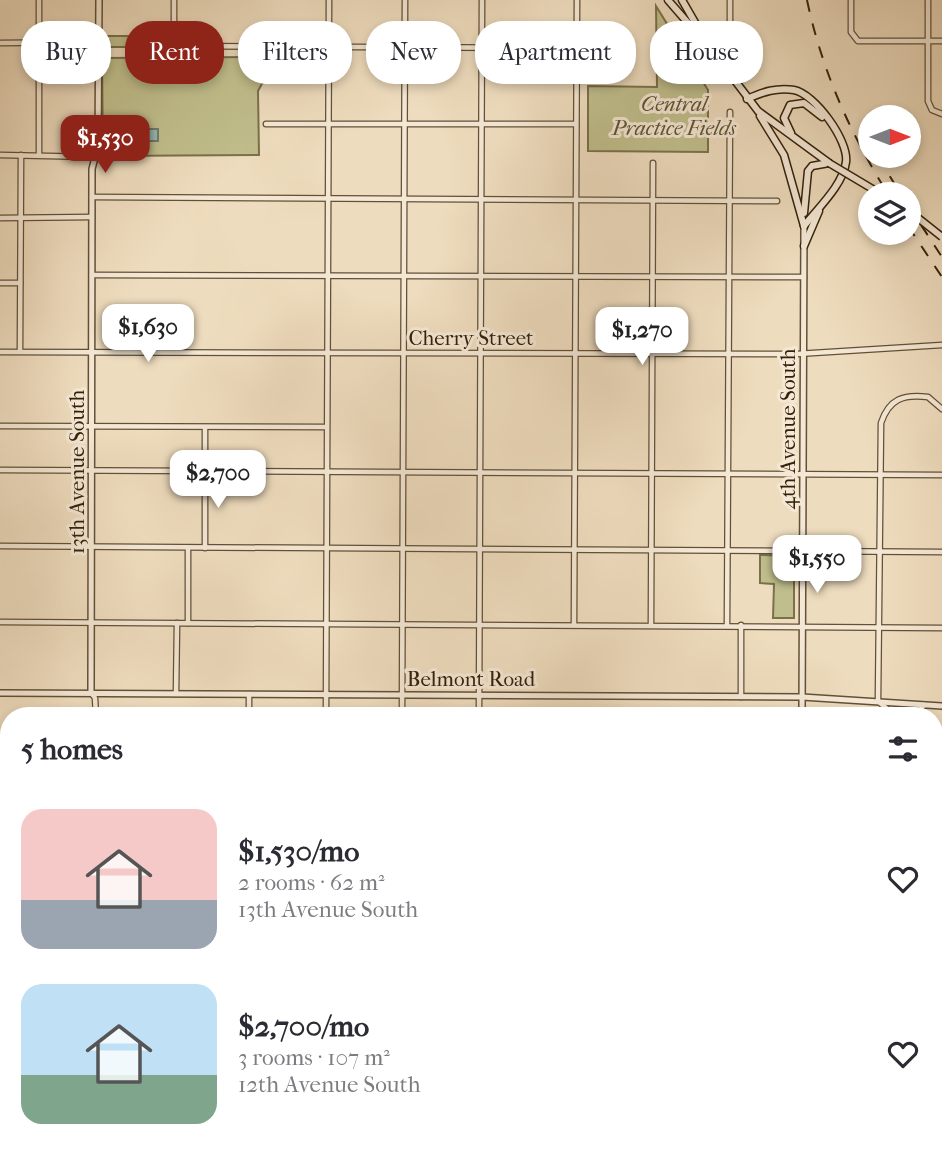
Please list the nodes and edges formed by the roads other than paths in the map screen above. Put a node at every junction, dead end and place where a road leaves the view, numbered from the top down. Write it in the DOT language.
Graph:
graph roads {
  1 [pos="39,0"];
  2 [pos="99,0"];
  3 [pos="174,0"];
  4 [pos="329,0"];
  5 [pos="405,0"];
  6 [pos="482,0"];
  7 [pos="577,0"];
  8 [pos="682,0"];
  9 [pos="730,0"];
  10 [pos="851,0"];
  11 [pos="928,0"];
  12 [pos="671,1"];
  13 [pos="39,21"];
  14 [pos="99,21"];
  15 [pos="329,21"];
  16 [pos="405,21"];
  17 [pos="482,21"];
  18 [pos="577,21"];
  19 [pos="688,21"];
  20 [pos="694,21"];
  21 [pos="730,21"];
  22 [pos="928,41"];
  23 [pos="942,41"];
  24 [pos="0,43"];
  25 [pos="21,43"];
  26 [pos="238,46"];
  27 [pos="39,84"];
  28 [pos="99,84"];
  29 [pos="328,84"];
  30 [pos="405,84"];
  31 [pos="481,84"];
  32 [pos="576,84"];
  33 [pos="736,84"];
  34 [pos="747,99"];
  35 [pos="758,111"];
  36 [pos="730,112"];
  37 [pos="942,114"];
  38 [pos="328,123"];
  39 [pos="266,124"];
  40 [pos="405,124"];
  41 [pos="482,124"];
  42 [pos="576,124"];
  43 [pos="835,129"];
  44 [pos="797,140"];
  45 [pos="0,155"];
  46 [pos="21,155"];
  47 [pos="39,155"];
  48 [pos="95,157"];
  49 [pos="653,163"];
  50 [pos="829,163"];
  51 [pos="861,182"];
  52 [pos="92,197"];
  53 [pos="827,197"];
  54 [pos="328,200"];
  55 [pos="481,200"];
  56 [pos="404,201"];
  57 [pos="576,201"];
  58 [pos="652,201"];
  59 [pos="777,201"];
  60 [pos="729,202"];
  61 [pos="0,218"];
  62 [pos="20,218"];
  63 [pos="92,218"];
  64 [pos="921,220"];
  65 [pos="804,226"];
  66 [pos="942,237"];
  67 [pos="804,246"];
  68 [pos="92,275"];
  69 [pos="328,277"];
  70 [pos="404,277"];
  71 [pos="481,277"];
  72 [pos="652,277"];
  73 [pos="729,277"];
  74 [pos="804,277"];
  75 [pos="576,278"];
  76 [pos="0,283"];
  77 [pos="20,283"];
  78 [pos="942,345"];
  79 [pos="92,351"];
  80 [pos="326,351"];
  81 [pos="0,352"];
  82 [pos="20,352"];
  83 [pos="403,353"];
  84 [pos="480,354"];
  85 [pos="652,354"];
  86 [pos="728,354"];
  87 [pos="803,354"];
  88 [pos="575,355"];
  89 [pos="942,409"];
  90 [pos="0,426"];
  91 [pos="92,427"];
  92 [pos="326,427"];
  93 [pos="205,428"];
  94 [pos="0,470"];
  95 [pos="92,471"];
  96 [pos="205,472"];
  97 [pos="326,472"];
  98 [pos="402,472"];
  99 [pos="479,473"];
  100 [pos="574,473"];
  101 [pos="651,473"];
  102 [pos="727,474"];
  103 [pos="804,474"];
  104 [pos="878,474"];
  105 [pos="942,475"];
  106 [pos="0,546"];
  107 [pos="92,547"];
  108 [pos="188,548"];
  109 [pos="205,548"];
  110 [pos="326,549"];
  111 [pos="402,549"];
  112 [pos="479,550"];
  113 [pos="574,550"];
  114 [pos="650,550"];
  115 [pos="727,550"];
  116 [pos="804,551"];
  117 [pos="879,551"];
  118 [pos="942,552"];
  119 [pos="0,622"];
  120 [pos="93,622"];
  121 [pos="177,623"];
  122 [pos="188,623"];
  123 [pos="326,624"];
  124 [pos="403,624"];
  125 [pos="479,624"];
  126 [pos="574,624"];
  127 [pos="651,625"];
  128 [pos="727,625"];
  129 [pos="741,625"];
  130 [pos="804,627"];
  131 [pos="879,628"];
  132 [pos="942,628"];
  133 [pos="0,693"];
  134 [pos="91,693"];
  135 [pos="176,694"];
  136 [pos="249,694"];
  137 [pos="326,695"];
  138 [pos="402,695"];
  139 [pos="479,695"];
  140 [pos="741,696"];
  141 [pos="802,697"];
  142 [pos="878,701"];
  143 [pos="924,705"];
  144 [pos="942,706"];
  145 [pos="96,707"];
  146 [pos="249,707"];
  147 [pos="326,707"];
  148 [pos="402,707"];
  149 [pos="479,707"];
  150 [pos="802,707"];
  151 [pos="885,707"];
  1 -- 13 [label="street"];
  2 -- 14 [label="street, 13th Avenue South"];
  3 -- 26 [label="street"];
  4 -- 15 [label="street"];
  5 -- 16 [label="street"];
  6 -- 17 [label="street"];
  7 -- 18 [label="street"];
  8 -- 20 [label="main road"];
  9 -- 21 [label="street"];
  10 -- 22 [label="street"];
  11 -- 22 [label="street"];
  12 -- 19 [label="main road"];
  22 -- 23 [label="street"];
  22 -- 37 [label="street"];
  24 -- 25 [label="street"];
  27 -- 47 [label="street"];
  28 -- 48 [label="street, 13th Avenue South"];
  29 -- 38 [label="street"];
  30 -- 40 [label="street"];
  31 -- 41 [label="street"];
  32 -- 42 [label="street"];
  33 -- 34 [label="main road"];
  34 -- 35 [label="main road"];
  34 -- 43 [label="main road"];
  35 -- 44 [label="main road"];
  35 -- 65 [label="main road"];
  36 -- 60 [label="street"];
  38 -- 39 [label="street"];
  38 -- 40 [label="street"];
  38 -- 54 [label="street"];
  40 -- 41 [label="street"];
  40 -- 56 [label="street"];
  41 -- 42 [label="street"];
  41 -- 55 [label="street"];
  42 -- 57 [label="street"];
  43 -- 44 [label="main road"];
  43 -- 53 [label="main road"];
  44 -- 50 [label="main road"];
  45 -- 46 [label="street"];
  46 -- 47 [label="street"];
  46 -- 62 [label="street"];
  47 -- 48 [label="street"];
  48 -- 52 [label="street, 13th Avenue South"];
  49 -- 58 [label="street"];
  50 -- 51 [label="main road, bridge"];
  50 -- 65 [label="main road"];
  52 -- 54 [label="street"];
  52 -- 63 [label="street, 13th Avenue South"];
  53 -- 65 [label="main road"];
  53 -- 67 [label="main road"];
  54 -- 56 [label="street"];
  54 -- 69 [label="street"];
  55 -- 56 [label="street"];
  55 -- 57 [label="street"];
  55 -- 71 [label="street"];
  56 -- 70 [label="street"];
  57 -- 58 [label="street"];
  57 -- 75 [label="street"];
  58 -- 60 [label="street"];
  58 -- 72 [label="street"];
  59 -- 60 [label="street"];
  60 -- 73 [label="street"];
  61 -- 62 [label="street"];
  62 -- 63 [label="street"];
  62 -- 77 [label="street"];
  63 -- 68 [label="street, 13th Avenue South"];
  64 -- 66 [label="main road, bridge"];
  65 -- 67 [label="street, 4th Avenue South"];
  67 -- 74 [label="street, 4th Avenue South"];
  68 -- 69 [label="street"];
  68 -- 79 [label="street, 13th Avenue South"];
  69 -- 70 [label="street"];
  69 -- 80 [label="street"];
  70 -- 71 [label="street"];
  70 -- 83 [label="street"];
  71 -- 75 [label="street"];
  71 -- 84 [label="street"];
  72 -- 73 [label="street"];
  72 -- 75 [label="street"];
  72 -- 85 [label="street"];
  73 -- 74 [label="street"];
  73 -- 86 [label="street"];
  74 -- 87 [label="street, 4th Avenue South"];
  75 -- 88 [label="street"];
  76 -- 77 [label="street"];
  77 -- 82 [label="street"];
  78 -- 87 [label="street, Cherry Street"];
  79 -- 80 [label="street, Cherry Street"];
  79 -- 82 [label="street, Cherry Street"];
  79 -- 91 [label="street, 13th Avenue South"];
  80 -- 83 [label="street, Cherry Street"];
  80 -- 92 [label="street"];
  81 -- 82 [label="street, Cherry Street"];
  83 -- 84 [label="street, Cherry Street"];
  83 -- 98 [label="street"];
  84 -- 88 [label="street, Cherry Street"];
  84 -- 99 [label="street"];
  85 -- 86 [label="street, Cherry Street"];
  85 -- 88 [label="street, Cherry Street"];
  85 -- 101 [label="street"];
  86 -- 87 [label="street, Cherry Street"];
  86 -- 102 [label="street"];
  87 -- 103 [label="street, 4th Avenue South"];
  88 -- 100 [label="street"];
  89 -- 104 [label="street"];
  90 -- 91 [label="street"];
  91 -- 93 [label="street"];
  91 -- 95 [label="street, 13th Avenue South"];
  92 -- 93 [label="street"];
  92 -- 97 [label="street"];
  93 -- 96 [label="street"];
  94 -- 95 [label="street"];
  95 -- 96 [label="street"];
  95 -- 107 [label="street, 13th Avenue South"];
  96 -- 97 [label="street"];
  96 -- 109 [label="street"];
  97 -- 98 [label="street"];
  97 -- 110 [label="street"];
  98 -- 99 [label="street"];
  98 -- 111 [label="street"];
  99 -- 100 [label="street"];
  99 -- 112 [label="street"];
  100 -- 101 [label="street"];
  100 -- 113 [label="street"];
  101 -- 102 [label="street"];
  101 -- 114 [label="street"];
  102 -- 103 [label="street"];
  102 -- 115 [label="street"];
  103 -- 104 [label="street"];
  103 -- 116 [label="street, 4th Avenue South"];
  104 -- 105 [label="street"];
  104 -- 117 [label="street"];
  106 -- 107 [label="street"];
  107 -- 108 [label="street"];
  107 -- 120 [label="street, 13th Avenue South"];
  108 -- 109 [label="street"];
  108 -- 122 [label="street"];
  109 -- 110 [label="street"];
  110 -- 111 [label="street"];
  110 -- 123 [label="street"];
  111 -- 112 [label="street"];
  111 -- 124 [label="street"];
  112 -- 113 [label="street"];
  112 -- 125 [label="street"];
  113 -- 114 [label="street"];
  113 -- 126 [label="street"];
  114 -- 115 [label="street"];
  114 -- 127 [label="street"];
  115 -- 116 [label="street"];
  115 -- 128 [label="street"];
  116 -- 117 [label="street"];
  116 -- 130 [label="street, 4th Avenue South"];
  117 -- 118 [label="street"];
  117 -- 131 [label="street"];
  119 -- 120 [label="street"];
  120 -- 121 [label="street"];
  120 -- 134 [label="street, 13th Avenue South"];
  121 -- 122 [label="street"];
  121 -- 135 [label="street"];
  122 -- 123 [label="street"];
  123 -- 124 [label="street"];
  123 -- 137 [label="street"];
  124 -- 125 [label="street"];
  124 -- 138 [label="street"];
  125 -- 126 [label="street"];
  125 -- 139 [label="street"];
  126 -- 127 [label="street"];
  127 -- 128 [label="street"];
  128 -- 129 [label="street"];
  129 -- 130 [label="street"];
  129 -- 140 [label="street"];
  130 -- 131 [label="street"];
  130 -- 141 [label="street, 4th Avenue South"];
  131 -- 132 [label="street"];
  131 -- 142 [label="street"];
  133 -- 134 [label="street, Belmont Road"];
  134 -- 135 [label="street, Belmont Road"];
  134 -- 145 [label="street"];
  135 -- 136 [label="street, Belmont Road"];
  136 -- 137 [label="street, Belmont Road"];
  136 -- 146 [label="street"];
  137 -- 138 [label="street, Belmont Road"];
  137 -- 147 [label="street"];
  138 -- 139 [label="street, Belmont Road"];
  138 -- 148 [label="street"];
  139 -- 140 [label="street, Belmont Road"];
  139 -- 149 [label="street"];
  140 -- 141 [label="street, Belmont Road"];
  141 -- 142 [label="street, Belmont Road"];
  141 -- 150 [label="street, 4th Avenue South"];
  142 -- 143 [label="street, Belmont Road"];
  142 -- 151 [label="street"];
  143 -- 144 [label="street, Belmont Road"];
}
